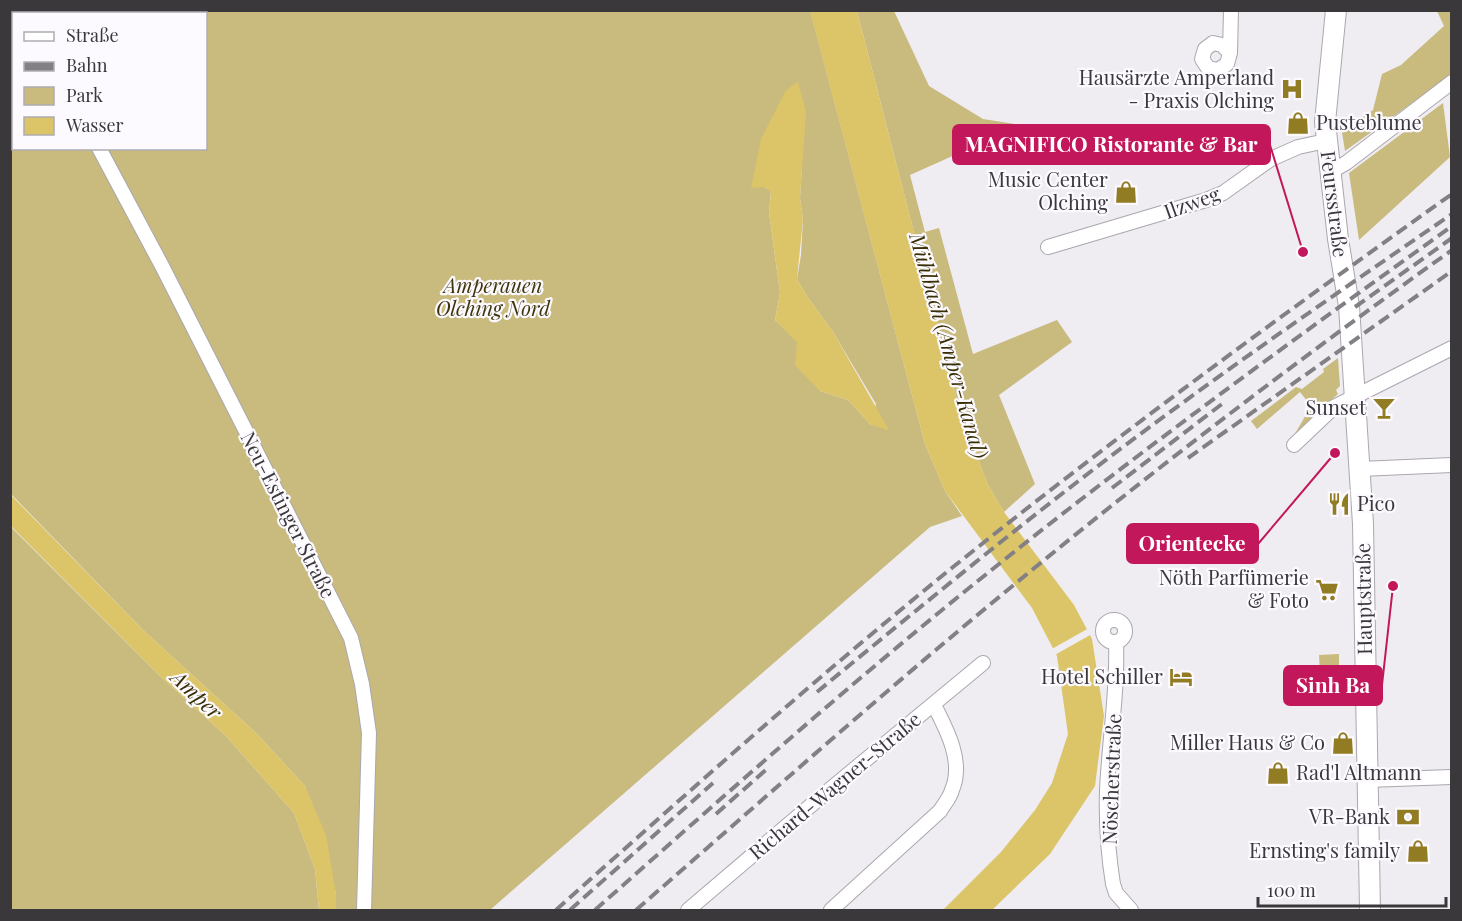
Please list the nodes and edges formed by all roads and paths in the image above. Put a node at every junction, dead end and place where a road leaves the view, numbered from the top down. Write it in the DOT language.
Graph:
graph roads {
  1 [pos="1231,10"];
  2 [pos="1336,10"];
  3 [pos="1230,53"];
  4 [pos="1452,82"];
  5 [pos="1326,141"];
  6 [pos="100,150"];
  7 [pos="1330,172"];
  8 [pos="1048,247"];
  9 [pos="1452,348"];
  10 [pos="1355,397"];
  11 [pos="1294,445"];
  12 [pos="1452,465"];
  13 [pos="1360,469"];
  14 [pos="1116,642"];
  15 [pos="983,663"];
  16 [pos="934,705"];
  17 [pos="1452,777"];
  18 [pos="1367,780"];
  19 [pos="364,910"];
  20 [pos="688,910"];
  21 [pos="831,910"];
  22 [pos="1131,910"];
  23 [pos="1370,910"];
  1 -- 3 [label="street"];
  2 -- 5 [label="street, Feursstraße"];
  4 -- 7 [label="street"];
  5 -- 7 [label="street, Feursstraße"];
  5 -- 8 [label="street, Ilzweg"];
  6 -- 19 [label="street, Neu-Estinger Straße"];
  7 -- 10 [label="street, Feursstraße"];
  9 -- 10 [label="street"];
  10 -- 11 [label="street"];
  10 -- 13 [label="street, Hauptstraße"];
  12 -- 13 [label="street"];
  13 -- 18 [label="street, Hauptstraße"];
  14 -- 22 [label="street, Nöscherstraße"];
  15 -- 16 [label="street, Richard-Wagner-Straße"];
  16 -- 20 [label="street, Richard-Wagner-Straße"];
  16 -- 21 [label="street"];
  17 -- 18 [label="street"];
  18 -- 23 [label="street, Hauptstraße"];
}
